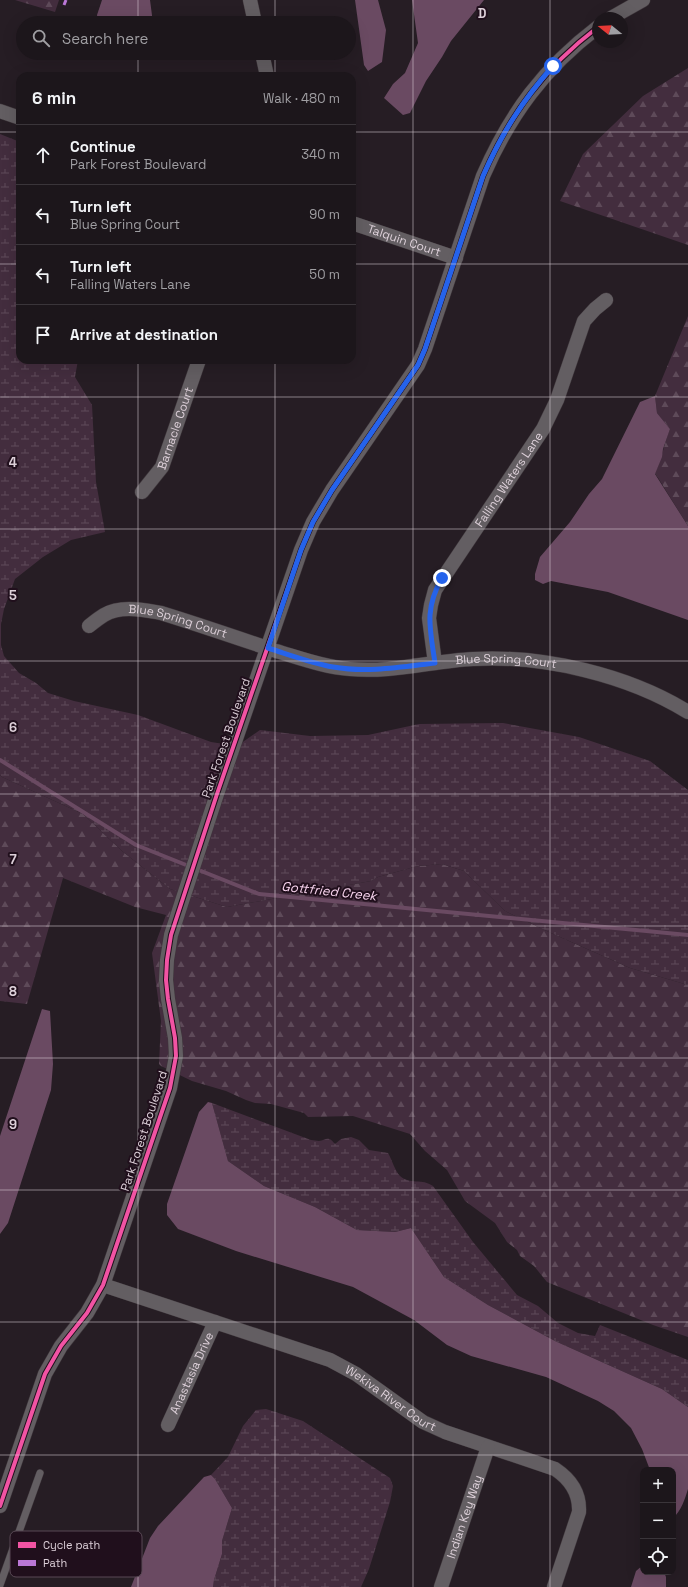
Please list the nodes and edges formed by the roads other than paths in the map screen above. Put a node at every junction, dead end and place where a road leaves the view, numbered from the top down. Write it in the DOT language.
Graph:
graph roads {
  1 [pos="250,0"];
  2 [pos="642,0"];
  3 [pos="621,12"];
  4 [pos="254,16"];
  5 [pos="592,32"];
  6 [pos="264,60"];
  7 [pos="266,72"];
  8 [pos="0,111"];
  9 [pos="16,117"];
  10 [pos="356,224"];
  11 [pos="456,258"];
  12 [pos="606,300"];
  13 [pos="198,364"];
  14 [pos="142,492"];
  15 [pos="88,626"];
  16 [pos="268,648"];
  17 [pos="435,663"];
  18 [pos="688,712"];
  19 [pos="103,1285"];
  20 [pos="215,1322"];
  21 [pos="168,1425"];
  22 [pos="488,1447"];
  23 [pos="40,1473"];
  24 [pos="0,1506"];
  25 [pos="19,1531"];
  26 [pos="10,1557"];
  27 [pos="0,1585"];
  28 [pos="441,1587"];
  29 [pos="554,1587"];
  1 -- 4 [label="street"];
  2 -- 3 [label="street"];
  5 -- 11 [label="street, Park Forest Boulevard"];
  6 -- 7 [label="street"];
  8 -- 9 [label="street"];
  10 -- 11 [label="street, Talquin Court"];
  11 -- 16 [label="street, Park Forest Boulevard"];
  12 -- 17 [label="street, Falling Waters Lane"];
  13 -- 14 [label="street, Barnacle Court"];
  15 -- 16 [label="street, Blue Spring Court"];
  16 -- 17 [label="street, Blue Spring Court"];
  16 -- 19 [label="street, Park Forest Boulevard"];
  17 -- 18 [label="street, Blue Spring Court"];
  19 -- 20 [label="street, Wekiva River Court"];
  19 -- 24 [label="street, Park Forest Boulevard"];
  20 -- 21 [label="street, Anastasia Drive"];
  20 -- 22 [label="street, Wekiva River Court"];
  22 -- 28 [label="street, Indian Key Way"];
  22 -- 29 [label="street, Wekiva River Court"];
  23 -- 25 [label="lane"];
  26 -- 27 [label="lane"];
}
